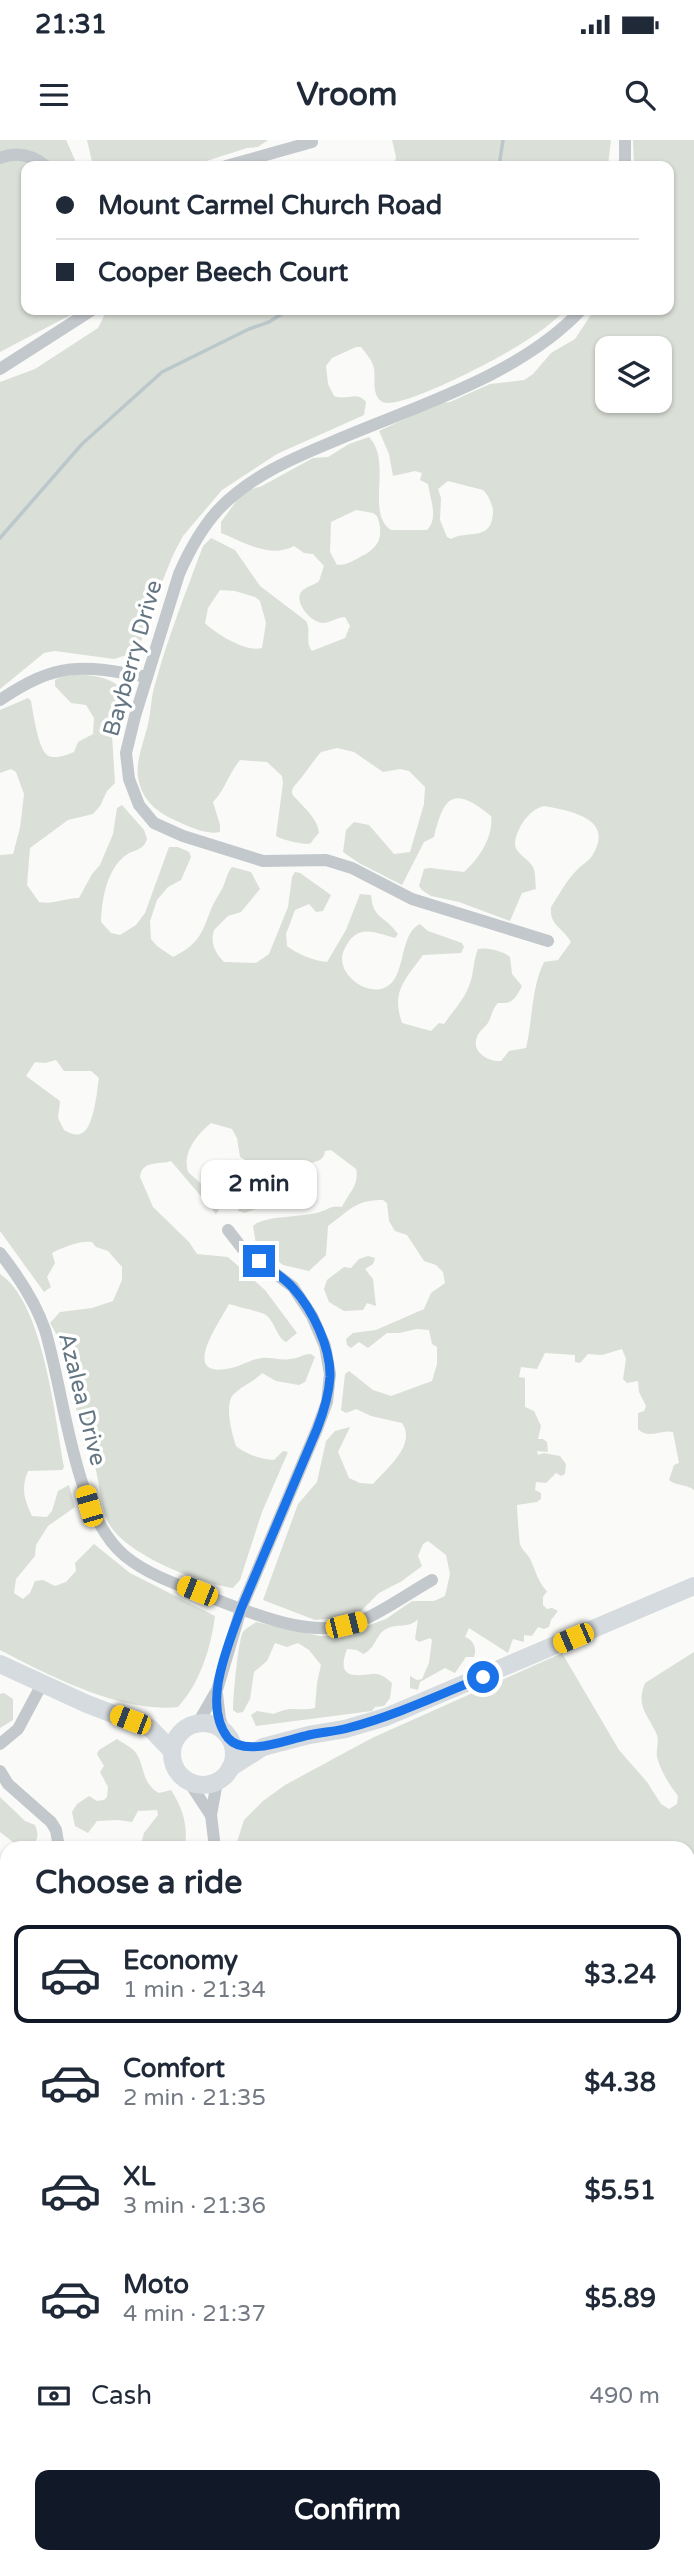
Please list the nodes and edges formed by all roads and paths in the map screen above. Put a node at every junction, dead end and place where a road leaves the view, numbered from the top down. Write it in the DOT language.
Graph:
graph roads {
  1 [pos="625,140"];
  2 [pos="312,142"];
  3 [pos="0,158"];
  4 [pos="39,161"];
  5 [pos="244,161"];
  6 [pos="625,161"];
  7 [pos="84,315"];
  8 [pos="576,315"];
  9 [pos="0,369"];
  10 [pos="147,677"];
  11 [pos="0,700"];
  12 [pos="548,941"];
  13 [pos="228,1230"];
  14 [pos="0,1253"];
  15 [pos="432,1580"];
  16 [pos="694,1586"];
  17 [pos="241,1609"];
  18 [pos="0,1664"];
  19 [pos="43,1684"];
  20 [pos="217,1690"];
  21 [pos="193,1725"];
  22 [pos="150,1728"];
  23 [pos="228,1737"];
  24 [pos="0,1744"];
  25 [pos="263,1747"];
  26 [pos="172,1751"];
  27 [pos="230,1769"];
  28 [pos="0,1771"];
  29 [pos="189,1782"];
  30 [pos="217,1782"];
  31 [pos="211,1815"];
  32 [pos="58,1841"];
  33 [pos="214,1841"];
  1 -- 6 [label="street"];
  2 -- 5 [label="street"];
  3 -- 4 [label="street"];
  7 -- 9 [label="street"];
  8 -- 10 [label="street, Bayberry Drive"];
  10 -- 11 [label="street"];
  10 -- 12 [label="street, Bayberry Drive"];
  13 -- 17 [label="street"];
  14 -- 17 [label="street, Azalea Drive"];
  15 -- 17 [label="street, Azalea Drive"];
  16 -- 25 [label="main road"];
  17 -- 20 [label="street"];
  18 -- 19 [label="main road"];
  19 -- 22 [label="main road"];
  19 -- 24 [label="street"];
  20 -- 21 [label="street"];
  20 -- 23 [label="street"];
  21 -- 22 [label="main road"];
  21 -- 23 [label="main road"];
  21 -- 26 [label="main road"];
  22 -- 26 [label="main road"];
  23 -- 25 [label="main road"];
  23 -- 27 [label="main road"];
  25 -- 27 [label="main road"];
  26 -- 29 [label="main road"];
  27 -- 30 [label="main road"];
  28 -- 32 [label="street"];
  29 -- 30 [label="main road"];
  29 -- 31 [label="street"];
  30 -- 31 [label="street"];
  31 -- 33 [label="street"];
}
